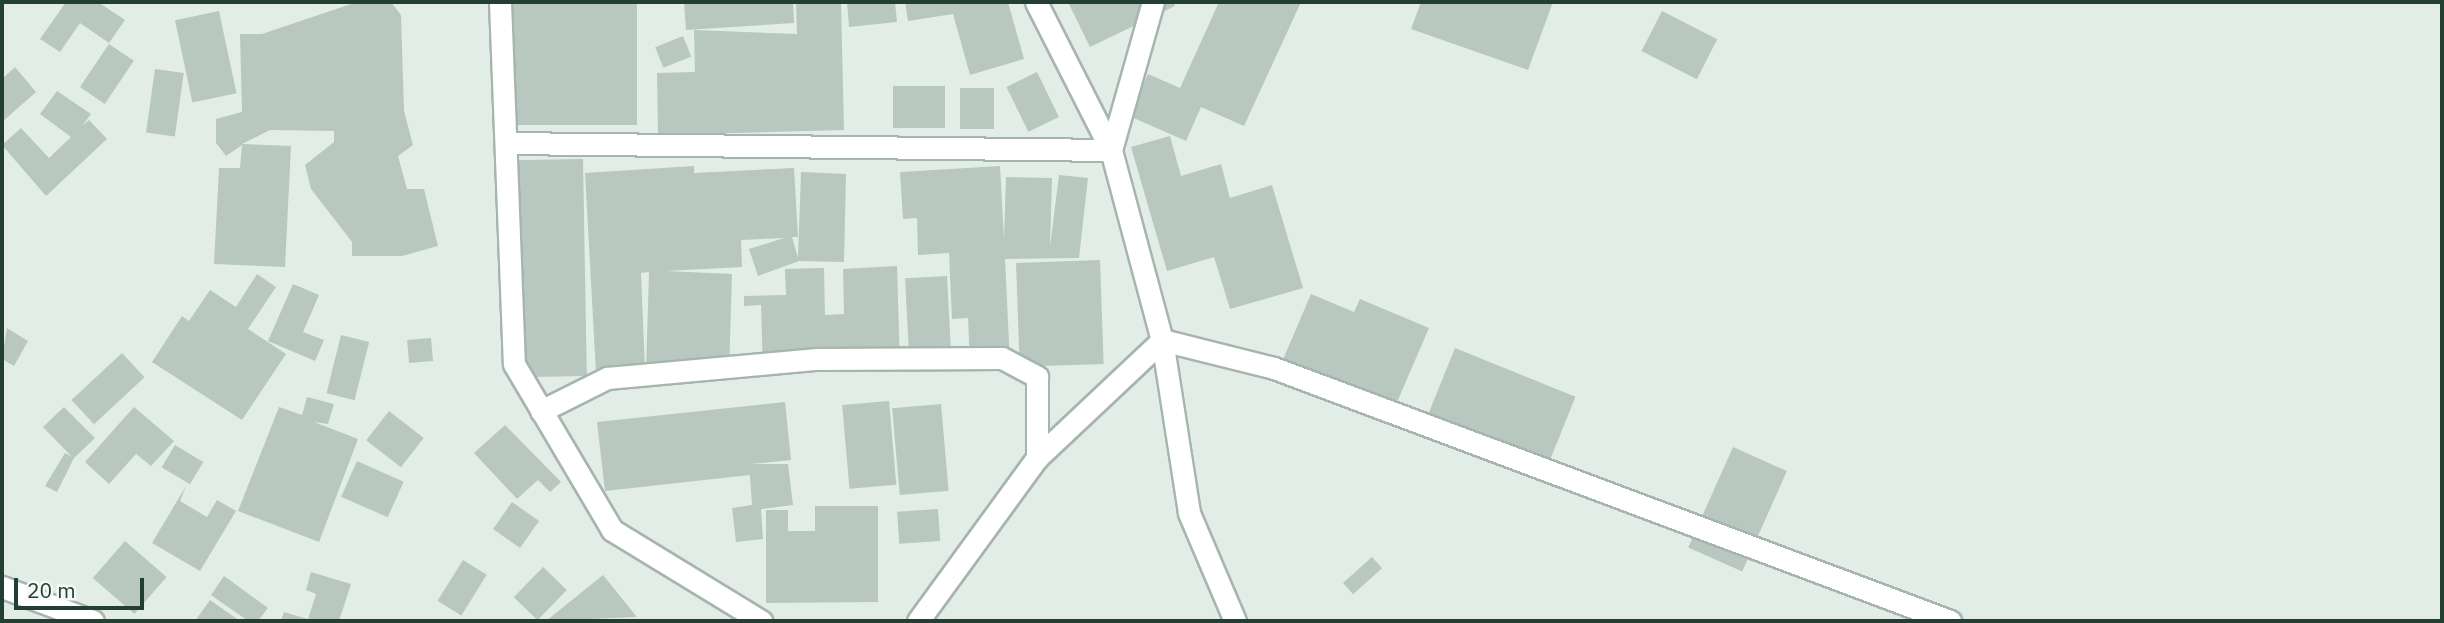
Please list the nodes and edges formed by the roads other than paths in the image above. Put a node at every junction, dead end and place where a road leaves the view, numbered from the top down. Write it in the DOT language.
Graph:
graph roads {
  1 [pos="500,2"];
  2 [pos="1036,2"];
  3 [pos="1153,2"];
  4 [pos="506,143"];
  5 [pos="1111,150"];
  6 [pos="1161,340"];
  7 [pos="541,411"];
  8 [pos="1037,458"];
  9 [pos="2,587"];
  10 [pos="93,621"];
  11 [pos="761,621"];
  12 [pos="918,621"];
  13 [pos="1235,621"];
  14 [pos="1950,621"];
  1 -- 4 [label="street"];
  2 -- 5 [label="street"];
  3 -- 5 [label="street"];
  4 -- 5 [label="street"];
  4 -- 7 [label="street"];
  5 -- 6 [label="street"];
  6 -- 8 [label="street"];
  6 -- 13 [label="street"];
  6 -- 14 [label="street"];
  7 -- 8 [label="street"];
  7 -- 11 [label="street"];
  8 -- 12 [label="street"];
  9 -- 10 [label="street"];
}
